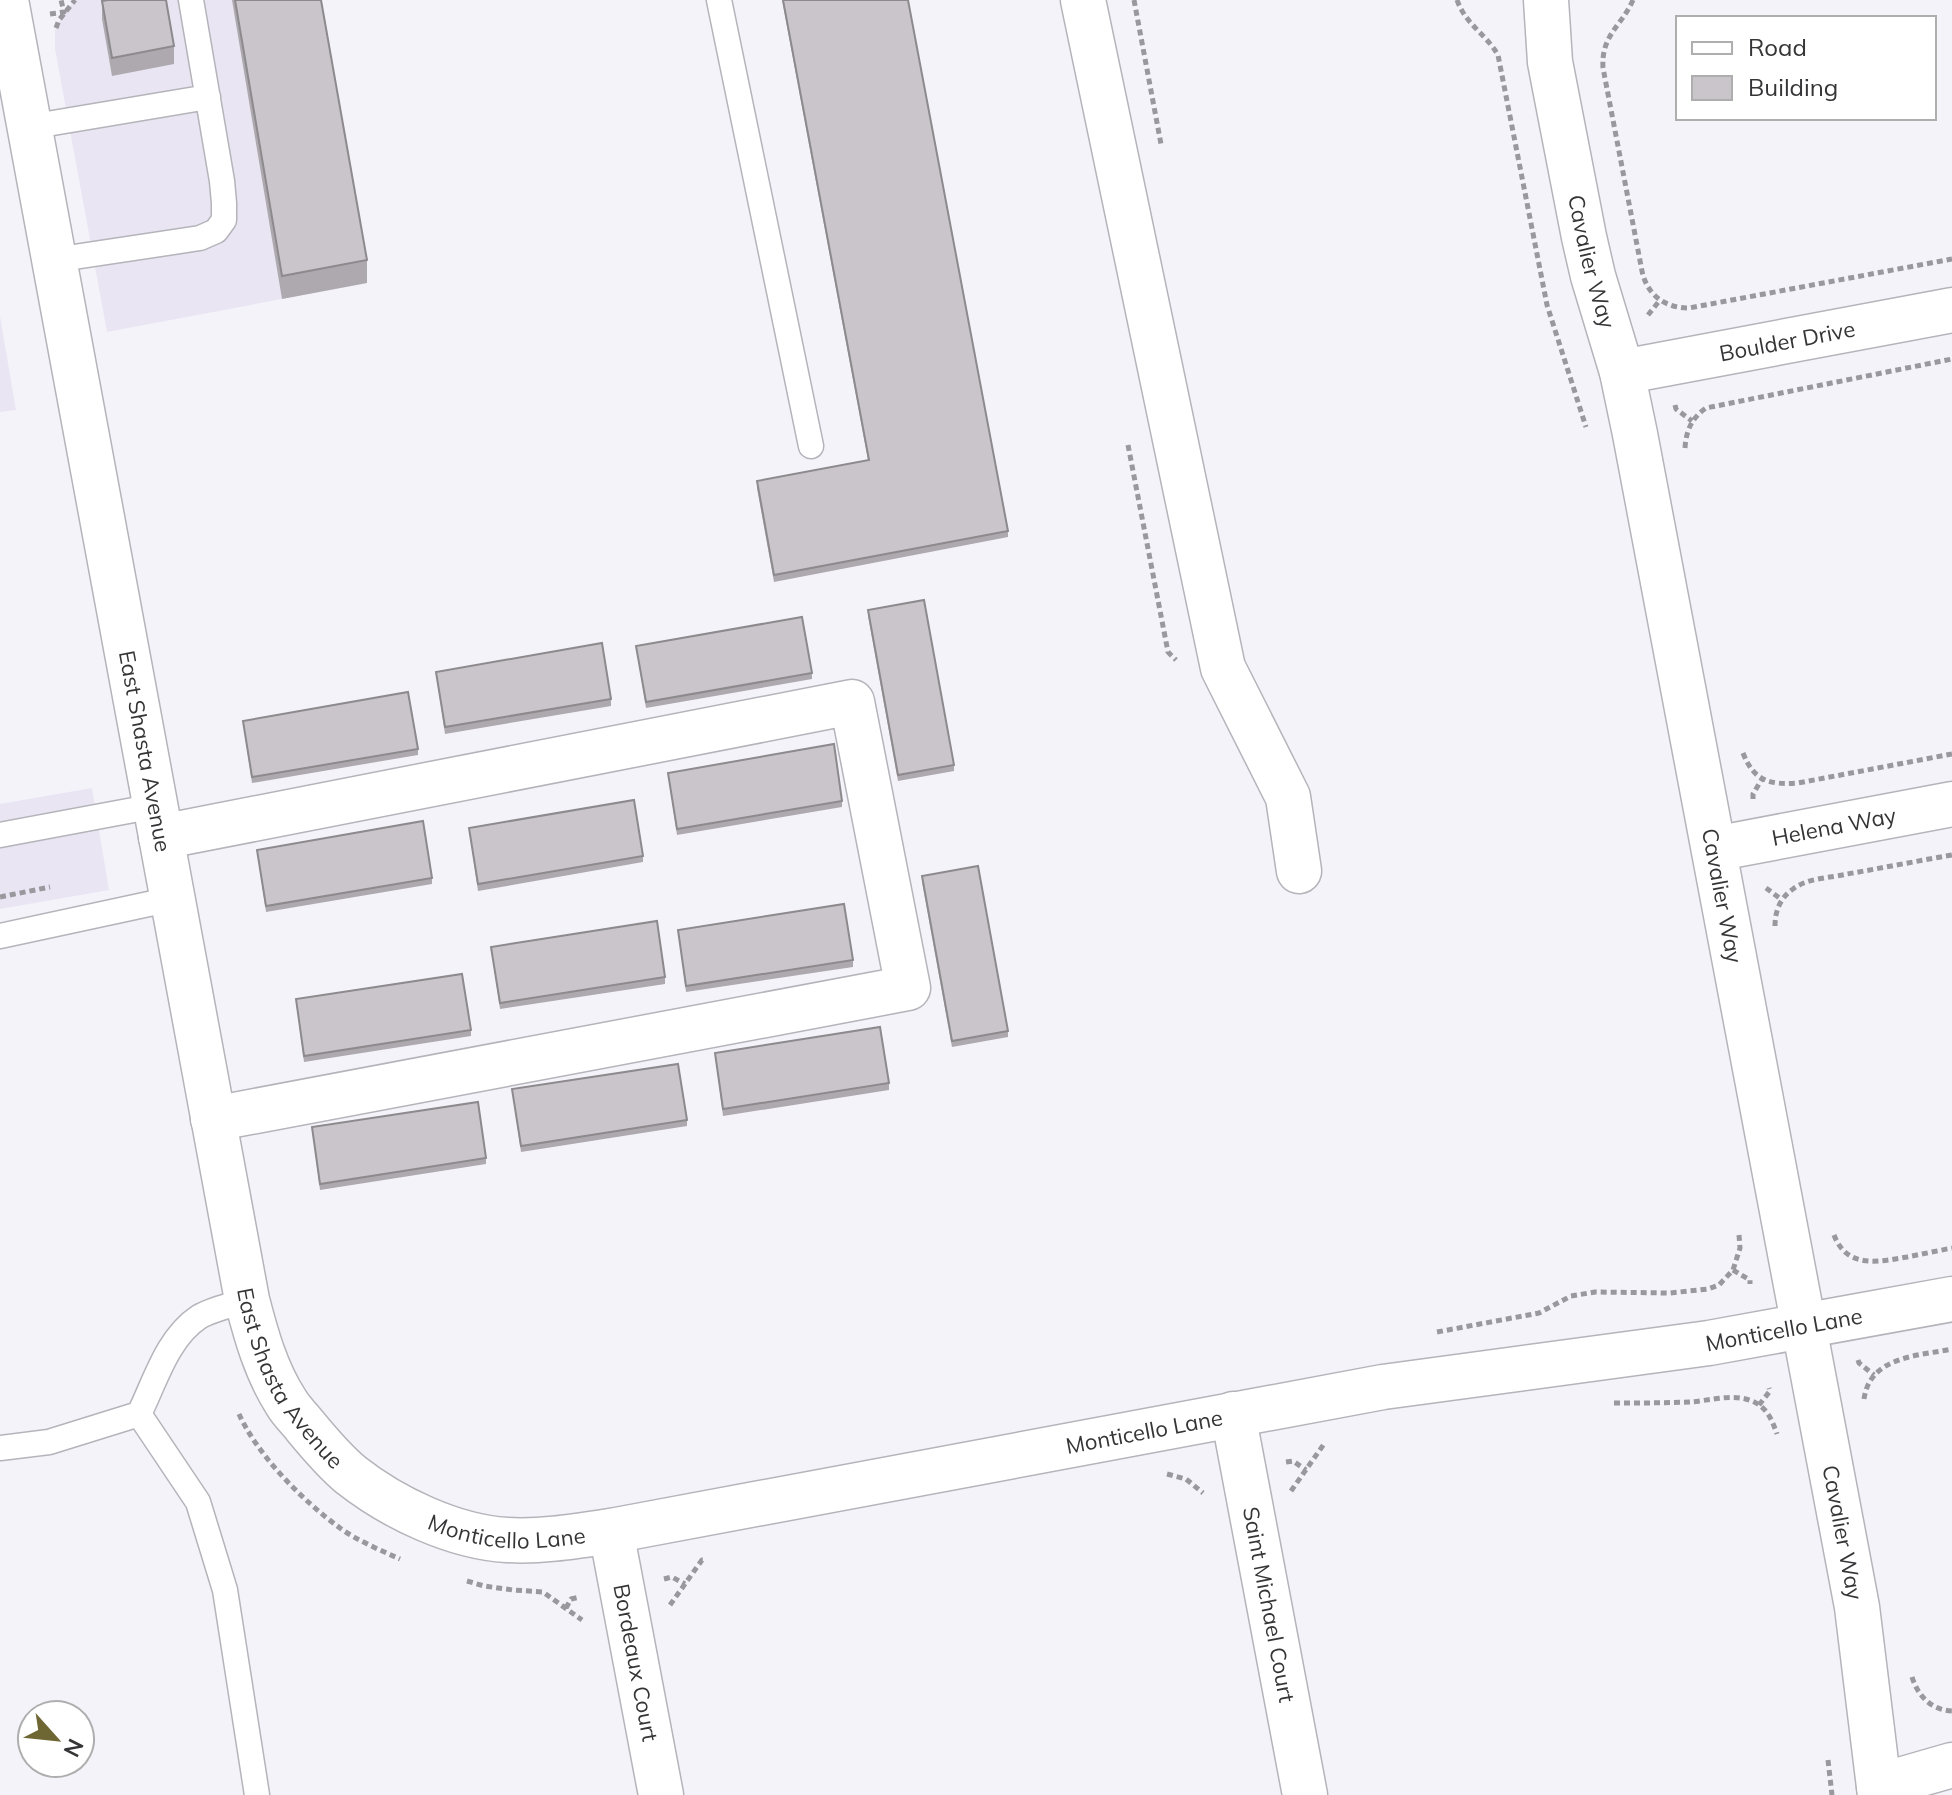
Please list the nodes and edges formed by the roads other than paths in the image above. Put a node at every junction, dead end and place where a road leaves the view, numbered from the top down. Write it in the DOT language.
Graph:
graph roads {
  1 [pos="6,0"];
  2 [pos="191,0"];
  3 [pos="719,0"];
  4 [pos="1083,0"];
  5 [pos="1546,0"];
  6 [pos="208,97"];
  7 [pos="29,127"];
  8 [pos="54,260"];
  9 [pos="1952,310"];
  10 [pos="1622,372"];
  11 [pos="811,446"];
  12 [pos="1952,804"];
  13 [pos="158,822"];
  14 [pos="0,835"];
  15 [pos="1714,849"];
  16 [pos="1299,871"];
  17 [pos="172,899"];
  18 [pos="0,936"];
  19 [pos="213,1119"];
  20 [pos="1952,1299"];
  21 [pos="247,1300"];
  22 [pos="1803,1326"];
  23 [pos="139,1414"];
  24 [pos="1233,1414"];
  25 [pos="0,1448"];
  26 [pos="351,1475"];
  27 [pos="611,1531"];
  28 [pos="1952,1765"];
  29 [pos="1880,1791"];
  30 [pos="257,1795"];
  31 [pos="661,1795"];
  32 [pos="1305,1795"];
  1 -- 7 [label="street, East Shasta Avenue"];
  2 -- 6 [label="lane"];
  3 -- 11 [label="lane"];
  4 -- 16 [label="street"];
  5 -- 10 [label="street, Cavalier Way"];
  6 -- 7 [label="lane"];
  6 -- 8 [label="lane"];
  7 -- 8 [label="street, East Shasta Avenue"];
  8 -- 13 [label="street, East Shasta Avenue"];
  9 -- 10 [label="street, Boulder Drive"];
  10 -- 15 [label="street, Cavalier Way"];
  12 -- 15 [label="street, Helena Way"];
  13 -- 14 [label="lane"];
  13 -- 17 [label="street, East Shasta Avenue"];
  13 -- 19 [label="street"];
  15 -- 22 [label="street, Cavalier Way"];
  17 -- 18 [label="lane"];
  17 -- 19 [label="street, East Shasta Avenue"];
  19 -- 21 [label="street, East Shasta Avenue"];
  20 -- 22 [label="street, Monticello Lane"];
  21 -- 23 [label="lane"];
  21 -- 26 [label="street, East Shasta Avenue"];
  22 -- 24 [label="street, Monticello Lane"];
  22 -- 29 [label="street, Cavalier Way"];
  23 -- 25 [label="lane"];
  23 -- 30 [label="lane"];
  24 -- 27 [label="street, Monticello Lane"];
  24 -- 32 [label="street, Saint Michael Court"];
  26 -- 27 [label="street, Monticello Lane"];
  27 -- 31 [label="street, Bordeaux Court"];
  28 -- 29 [label="street"];
}
